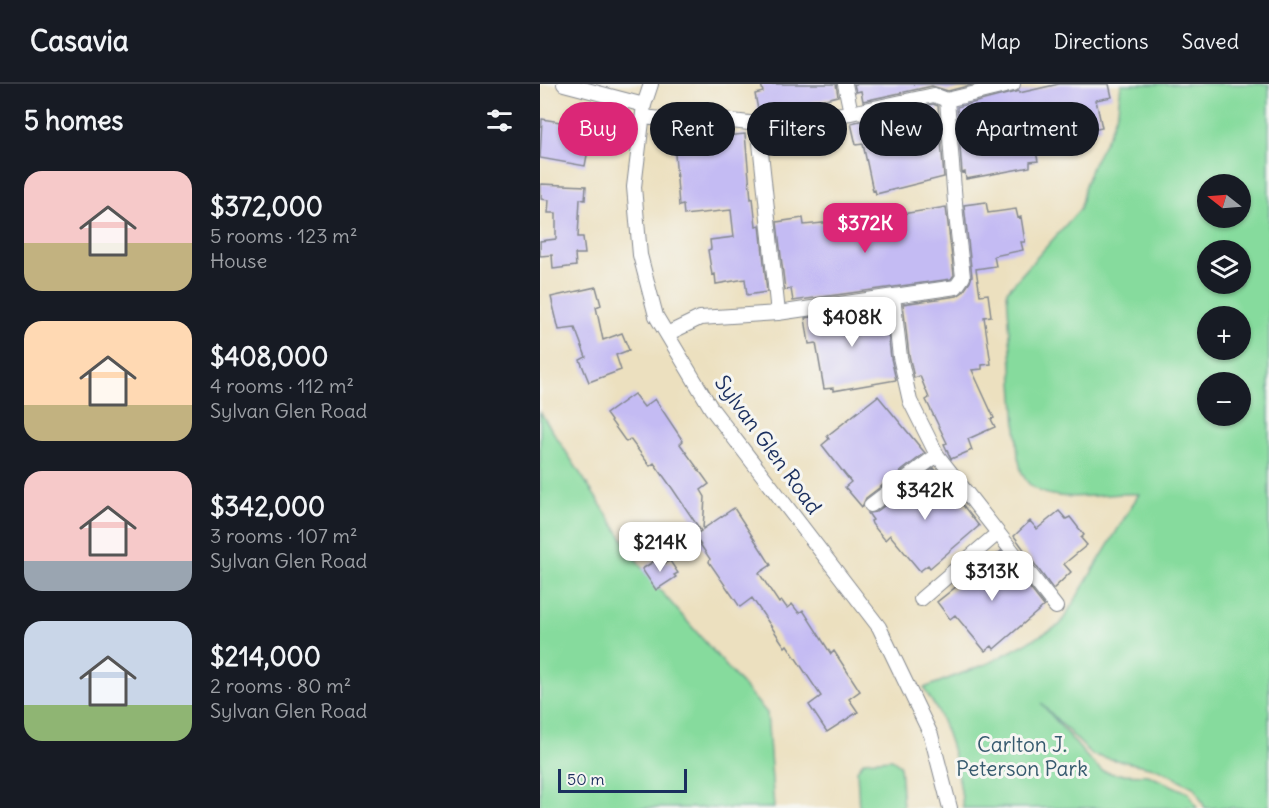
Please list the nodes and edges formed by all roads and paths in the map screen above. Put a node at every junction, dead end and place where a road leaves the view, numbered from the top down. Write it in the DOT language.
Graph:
graph roads {
  1 [pos="564,84"];
  2 [pos="651,84"];
  3 [pos="845,84"];
  4 [pos="1013,84"];
  5 [pos="947,100"];
  6 [pos="644,111"];
  7 [pos="847,113"];
  8 [pos="851,113"];
  9 [pos="747,123"];
  10 [pos="761,156"];
  11 [pos="893,296"];
  12 [pos="778,313"];
  13 [pos="667,334"];
  14 [pos="937,455"];
  15 [pos="871,506"];
  16 [pos="998,533"];
  17 [pos="921,599"];
  18 [pos="1056,607"];
  19 [pos="950,808"];
  1 -- 6 [label="street"];
  2 -- 6 [label="street, Sylvan Glen Road"];
  3 -- 8 [label="street"];
  4 -- 5 [label="street"];
  5 -- 8 [label="street"];
  5 -- 11 [label="street"];
  6 -- 9 [label="street"];
  6 -- 13 [label="street, Sylvan Glen Road"];
  7 -- 8 [label="street"];
  10 -- 12 [label="street"];
  11 -- 12 [label="street"];
  11 -- 14 [label="street"];
  12 -- 13 [label="street"];
  13 -- 19 [label="street, Sylvan Glen Road"];
  14 -- 15 [label="street"];
  14 -- 16 [label="street"];
  16 -- 17 [label="street"];
  16 -- 18 [label="street"];
}
